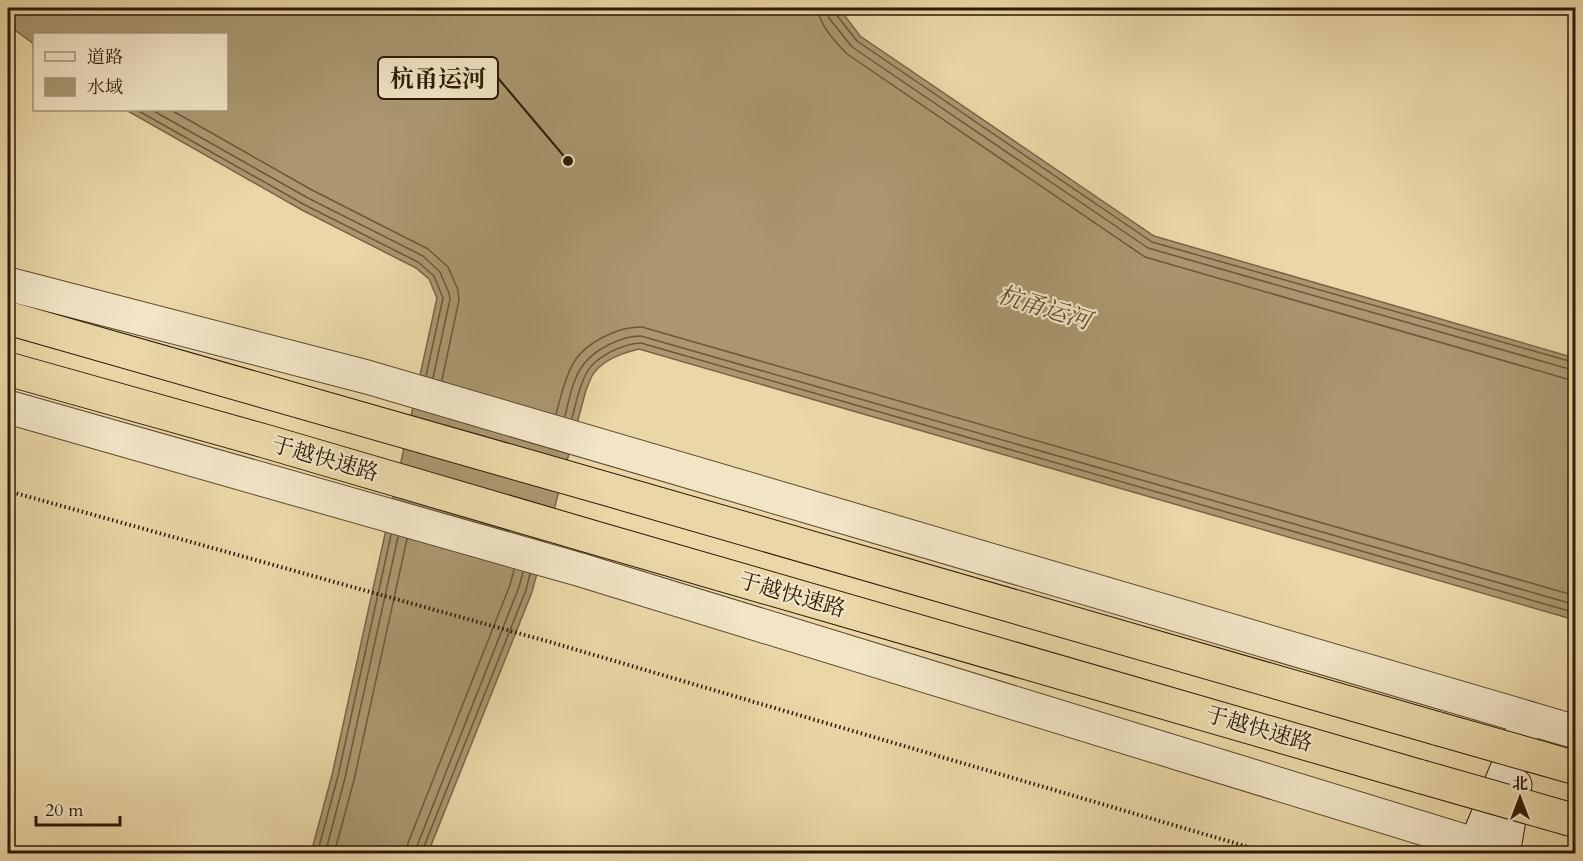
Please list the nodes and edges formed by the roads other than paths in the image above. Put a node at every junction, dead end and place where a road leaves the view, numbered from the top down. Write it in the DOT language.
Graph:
graph roads {
  1 [pos="8,284"];
  2 [pos="8,318"];
  3 [pos="8,369"];
  4 [pos="8,407"];
  5 [pos="1528,718"];
  6 [pos="1575,732"];
  7 [pos="1575,768"];
  8 [pos="1575,821"];
  9 [pos="1492,851"];
  1 -- 5 [label="street"];
  2 -- 7 [label="highway, bridge"];
  3 -- 8 [label="highway, 于越快速路, bridge"];
  4 -- 9 [label="street"];
  5 -- 6 [label="street"];
  5 -- 9 [label="street"];
}
